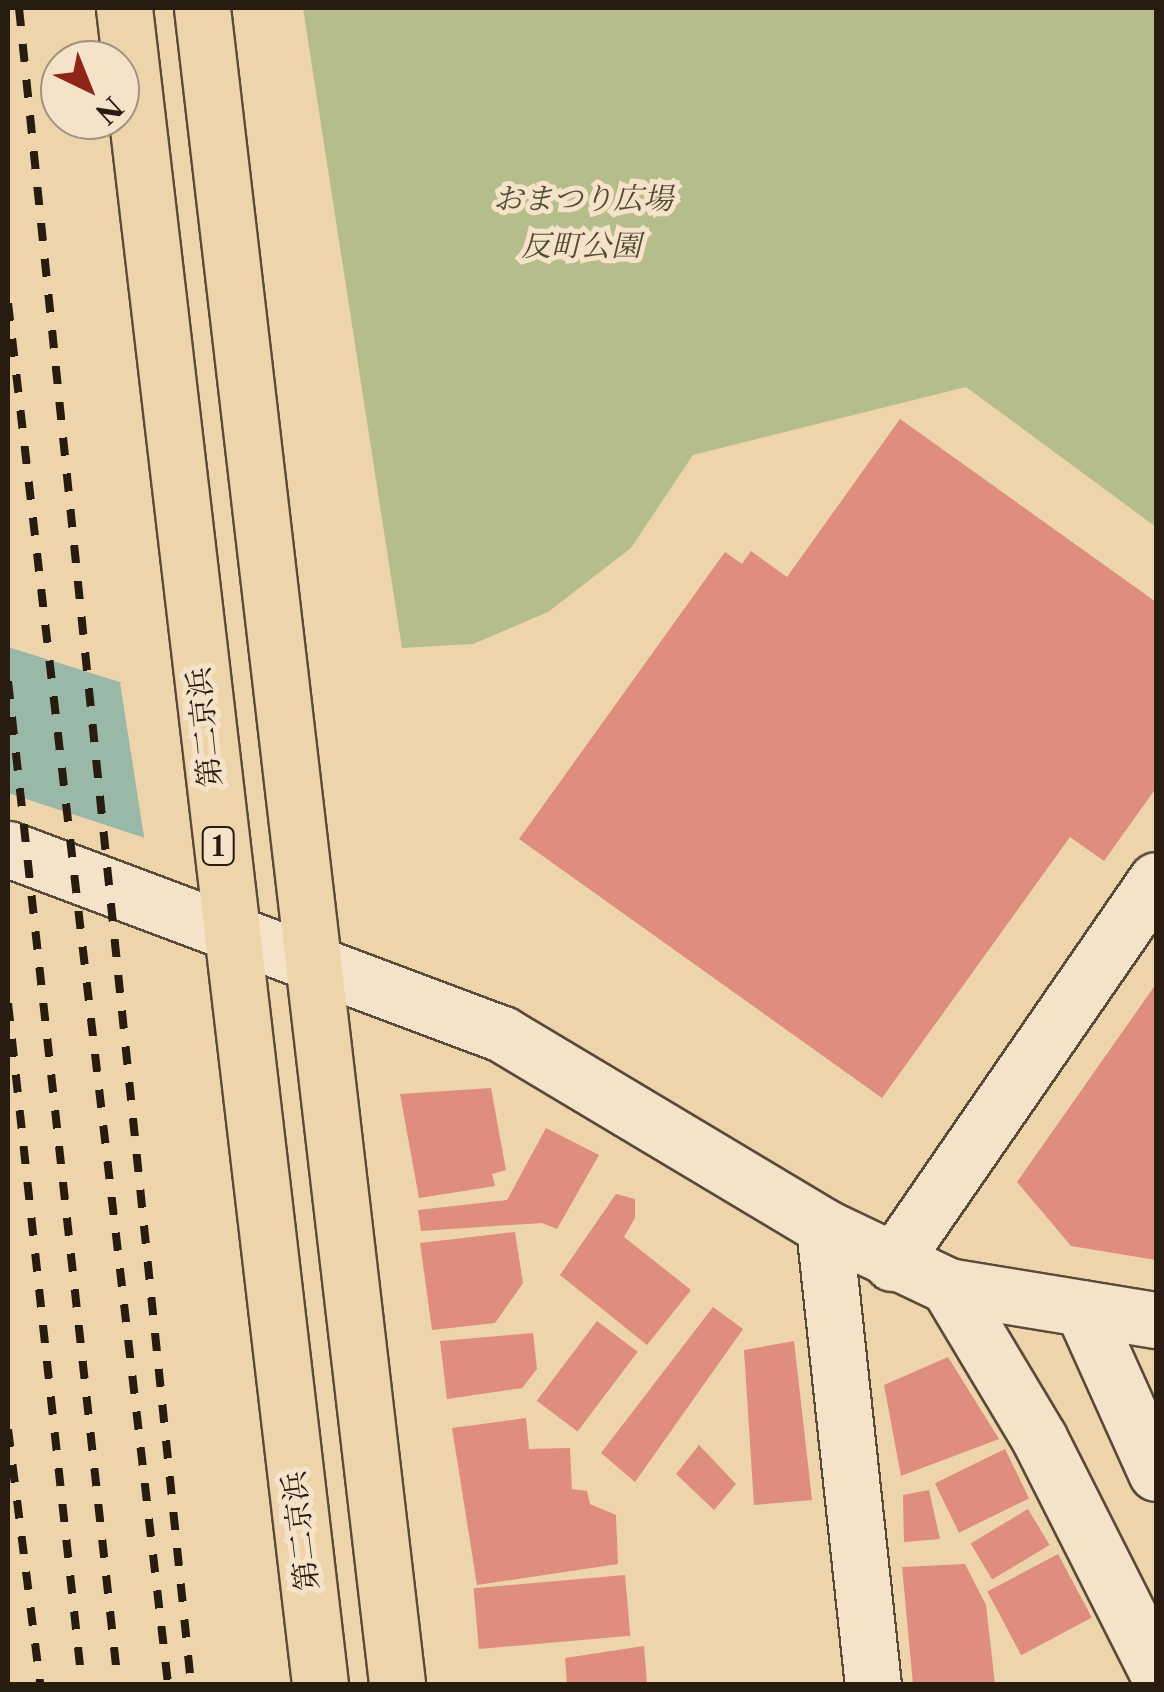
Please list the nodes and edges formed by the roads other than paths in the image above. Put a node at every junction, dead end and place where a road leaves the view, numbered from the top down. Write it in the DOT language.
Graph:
graph roads {
  1 [pos="124,8"];
  2 [pos="202,8"];
  3 [pos="8,849"];
  4 [pos="1156,880"];
  5 [pos="228,931"];
  6 [pos="314,964"];
  7 [pos="824,1227"];
  8 [pos="892,1263"];
  9 [pos="948,1286"];
  10 [pos="1082,1308"];
  11 [pos="1156,1320"];
  12 [pos="1156,1473"];
  13 [pos="1156,1670"];
  14 [pos="320,1684"];
  15 [pos="397,1684"];
  16 [pos="873,1684"];
  1 -- 5 [label="highway, 第二京浜 / 1"];
  2 -- 6 [label="highway"];
  3 -- 5 [label="street"];
  4 -- 8 [label="street"];
  5 -- 6 [label="street"];
  5 -- 14 [label="highway, 第二京浜 / 1"];
  6 -- 7 [label="street"];
  6 -- 15 [label="highway"];
  7 -- 8 [label="street"];
  7 -- 16 [label="street"];
  8 -- 9 [label="street"];
  9 -- 10 [label="street"];
  9 -- 13 [label="street"];
  10 -- 11 [label="street"];
  10 -- 12 [label="street"];
}
